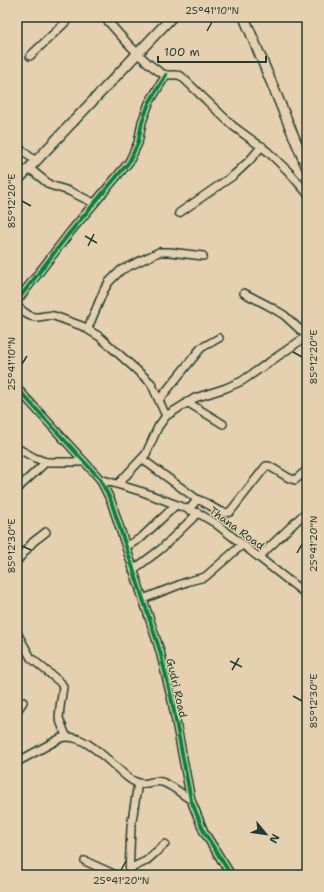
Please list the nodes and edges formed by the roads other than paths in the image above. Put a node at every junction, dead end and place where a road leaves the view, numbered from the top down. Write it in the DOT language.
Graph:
graph roads {
  1 [pos="104,17"];
  2 [pos="172,17"];
  3 [pos="244,17"];
  4 [pos="65,19"];
  5 [pos="138,53"];
  6 [pos="30,56"];
  7 [pos="166,75"];
  8 [pos="17,146"];
  9 [pos="262,146"];
  10 [pos="32,164"];
  11 [pos="307,168"];
  12 [pos="17,181"];
  13 [pos="307,193"];
  14 [pos="94,204"];
  15 [pos="179,213"];
  16 [pos="204,256"];
  17 [pos="244,293"];
  18 [pos="17,301"];
  19 [pos="17,306"];
  20 [pos="88,328"];
  21 [pos="307,336"];
  22 [pos="219,338"];
  23 [pos="17,388"];
  24 [pos="159,400"];
  25 [pos="187,402"];
  26 [pos="166,416"];
  27 [pos="223,424"];
  28 [pos="17,448"];
  29 [pos="142,459"];
  30 [pos="46,462"];
  31 [pos="84,462"];
  32 [pos="307,470"];
  33 [pos="100,479"];
  34 [pos="118,484"];
  35 [pos="17,489"];
  36 [pos="198,500"];
  37 [pos="176,505"];
  38 [pos="189,510"];
  39 [pos="307,511"];
  40 [pos="198,513"];
  41 [pos="46,532"];
  42 [pos="243,544"];
  43 [pos="126,547"];
  44 [pos="259,556"];
  45 [pos="17,561"];
  46 [pos="133,570"];
  47 [pos="307,595"];
  48 [pos="143,599"];
  49 [pos="17,633"];
  50 [pos="23,702"];
  51 [pos="17,711"];
  52 [pos="66,736"];
  53 [pos="17,762"];
  54 [pos="138,784"];
  55 [pos="191,800"];
  56 [pos="165,844"];
  57 [pos="85,860"];
  58 [pos="129,872"];
  59 [pos="116,875"];
  60 [pos="230,875"];
  1 -- 5 [label="street"];
  2 -- 5 [label="main road"];
  3 -- 11 [label="main road"];
  4 -- 6 [label="street"];
  5 -- 7 [label="street"];
  5 -- 10 [label="main road"];
  7 -- 9 [label="street"];
  7 -- 14 [label="street"];
  8 -- 10 [label="street"];
  9 -- 13 [label="street"];
  9 -- 15 [label="street"];
  10 -- 12 [label="main road"];
  10 -- 14 [label="street"];
  14 -- 18 [label="street"];
  16 -- 20 [label="street"];
  17 -- 21 [label="street"];
  19 -- 20 [label="street"];
  20 -- 24 [label="street"];
  21 -- 25 [label="street"];
  22 -- 24 [label="street"];
  23 -- 31 [label="street"];
  24 -- 26 [label="street"];
  25 -- 26 [label="street"];
  25 -- 27 [label="street"];
  26 -- 29 [label="street"];
  28 -- 30 [label="street"];
  29 -- 34 [label="street"];
  29 -- 36 [label="street"];
  30 -- 31 [label="street"];
  30 -- 35 [label="street"];
  31 -- 33 [label="street"];
  32 -- 36 [label="street"];
  33 -- 34 [label="street, Thana Road"];
  33 -- 43 [label="street, Gudri Road"];
  34 -- 37 [label="street, Thana Road"];
  36 -- 38 [label="street"];
  37 -- 38 [label="street, Thana Road"];
  37 -- 43 [label="street"];
  38 -- 40 [label="street, Thana Road"];
  39 -- 44 [label="street"];
  40 -- 42 [label="street, Thana Road"];
  40 -- 46 [label="street"];
  41 -- 45 [label="street"];
  42 -- 44 [label="street, Thana Road"];
  42 -- 48 [label="street"];
  43 -- 46 [label="street, Gudri Road"];
  44 -- 47 [label="street, Thana Road"];
  46 -- 48 [label="street, Gudri Road"];
  48 -- 55 [label="street, Gudri Road"];
  49 -- 52 [label="street"];
  50 -- 51 [label="street"];
  52 -- 53 [label="street"];
  52 -- 54 [label="street"];
  54 -- 55 [label="street"];
  54 -- 58 [label="street"];
  55 -- 60 [label="street, Gudri Road"];
  56 -- 58 [label="street"];
  57 -- 59 [label="street"];
}
